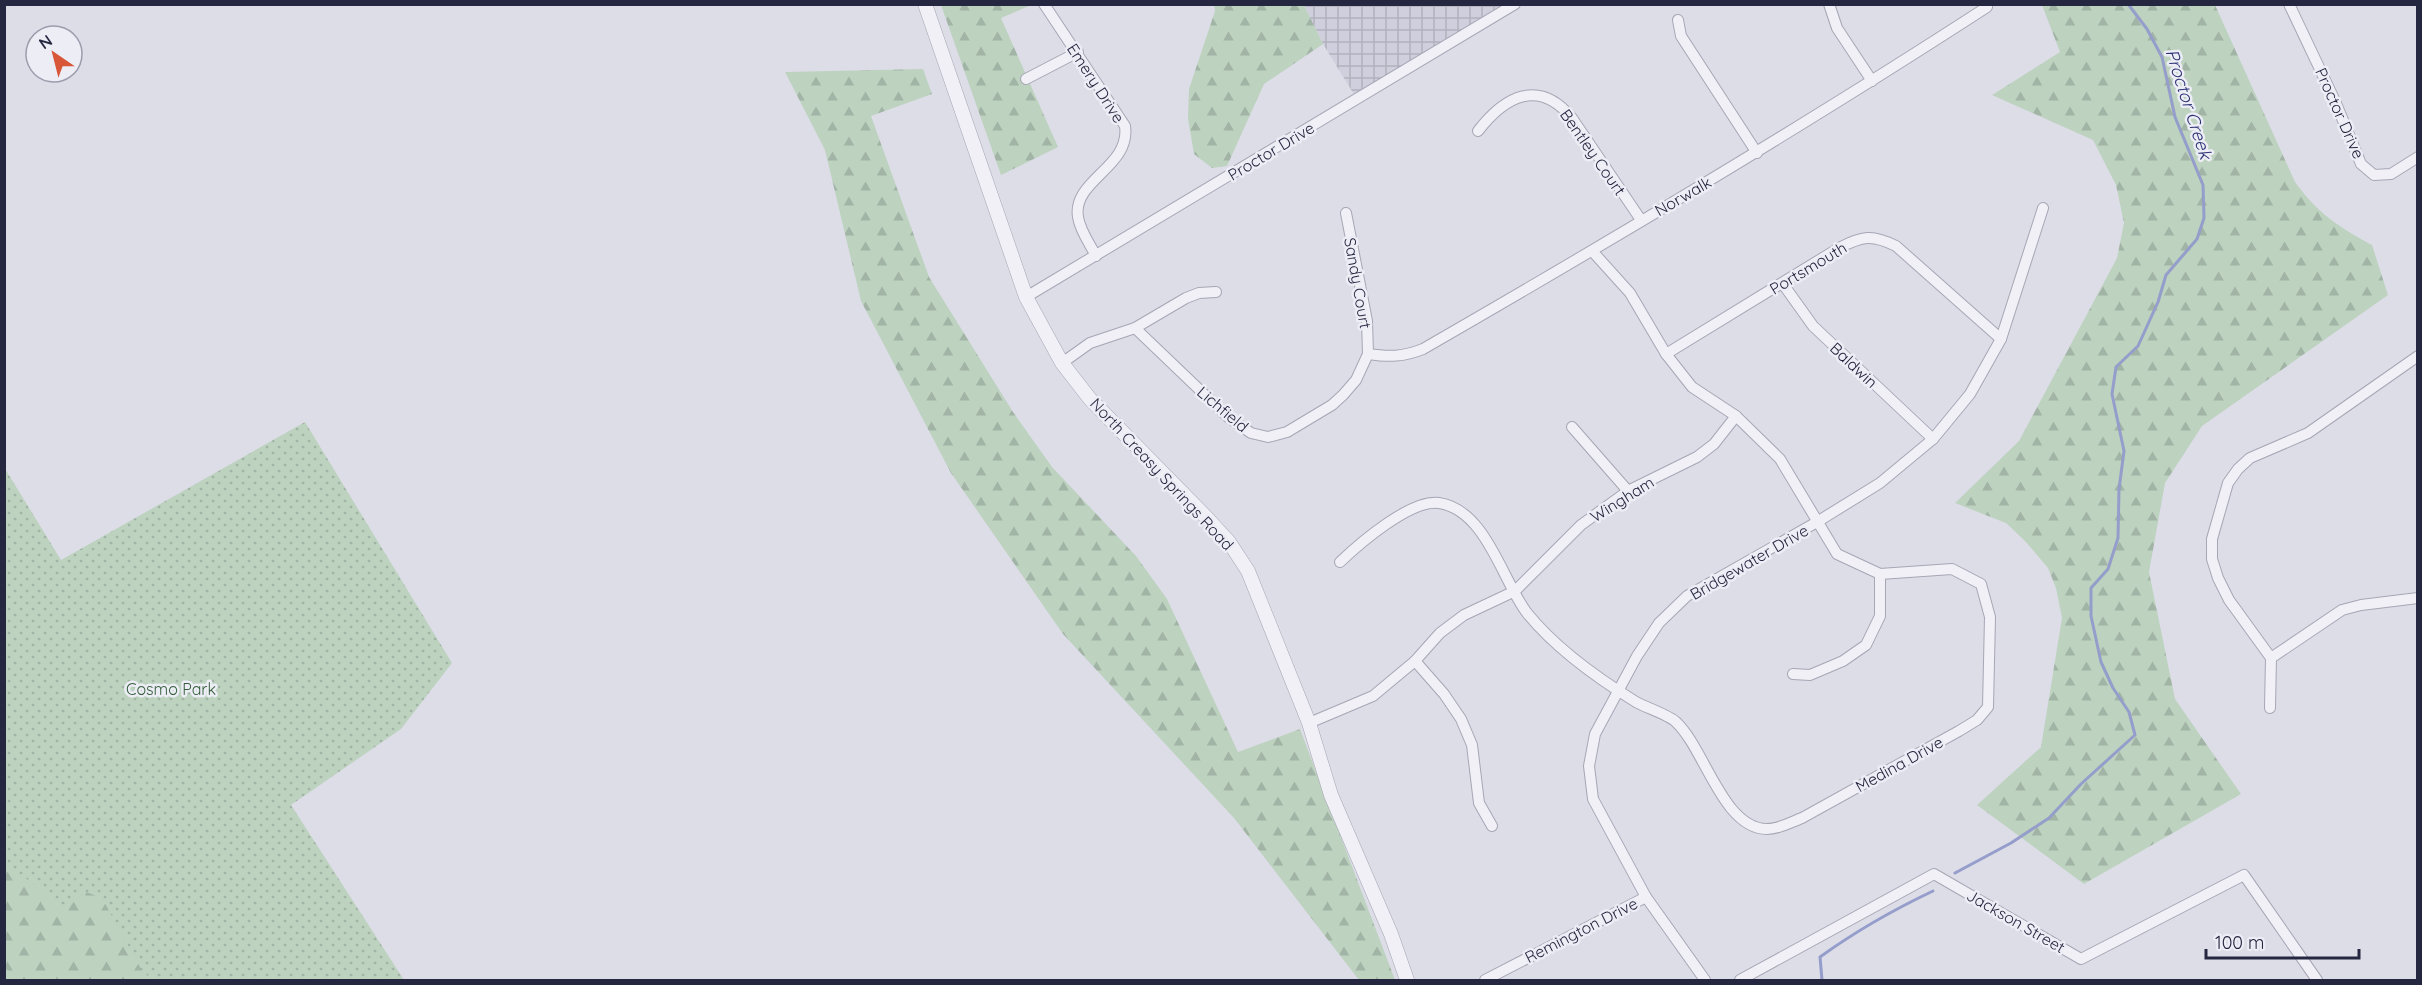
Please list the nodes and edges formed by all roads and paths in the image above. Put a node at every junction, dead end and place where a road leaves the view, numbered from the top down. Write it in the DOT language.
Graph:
graph roads {
  1 [pos="925,4"];
  2 [pos="1044,4"];
  3 [pos="1515,4"];
  4 [pos="1829,4"];
  5 [pos="2289,4"];
  6 [pos="1987,7"];
  7 [pos="1678,20"];
  8 [pos="1078,52"];
  9 [pos="1026,79"];
  10 [pos="1872,81"];
  11 [pos="1478,132"];
  12 [pos="1757,153"];
  13 [pos="2418,157"];
  14 [pos="2043,208"];
  15 [pos="1346,213"];
  16 [pos="1641,220"];
  17 [pos="1593,252"];
  18 [pos="1096,256"];
  19 [pos="1783,284"];
  20 [pos="1216,292"];
  21 [pos="1026,297"];
  22 [pos="1135,328"];
  23 [pos="2001,339"];
  24 [pos="1368,354"];
  25 [pos="1666,354"];
  26 [pos="2418,356"];
  27 [pos="1062,363"];
  28 [pos="1736,416"];
  29 [pos="1572,427"];
  30 [pos="1933,439"];
  31 [pos="1628,491"];
  32 [pos="1818,522"];
  33 [pos="1340,562"];
  34 [pos="1880,574"];
  35 [pos="1515,591"];
  36 [pos="2418,598"];
  37 [pos="2271,658"];
  38 [pos="1414,661"];
  39 [pos="1792,674"];
  40 [pos="1618,691"];
  41 [pos="2270,708"];
  42 [pos="1309,723"];
  43 [pos="1492,826"];
  44 [pos="1646,897"];
  45 [pos="2311,979"];
  46 [pos="1407,981"];
  47 [pos="1485,981"];
  48 [pos="1705,981"];
  49 [pos="1740,981"];
  1 -- 21 [label="street, North Creasy Springs Road"];
  2 -- 8 [label="street, Emery Drive"];
  3 -- 18 [label="street, Proctor Drive"];
  4 -- 10 [label="street"];
  5 -- 13 [label="street, Proctor Drive"];
  6 -- 10 [label="street, Norwalk"];
  7 -- 12 [label="street"];
  8 -- 9 [label="street"];
  8 -- 18 [label="street, Emery Drive"];
  10 -- 12 [label="street, Norwalk"];
  11 -- 16 [label="street, Bentley Court"];
  12 -- 16 [label="street, Norwalk"];
  14 -- 23 [label="street, Bridgewater Drive"];
  15 -- 24 [label="street, Sandy Court"];
  16 -- 17 [label="street, Norwalk"];
  17 -- 24 [label="street, Norwalk"];
  17 -- 25 [label="street"];
  18 -- 21 [label="street, Proctor Drive"];
  19 -- 23 [label="street, Portsmouth"];
  19 -- 25 [label="street, Portsmouth"];
  19 -- 30 [label="street, Baldwin"];
  20 -- 22 [label="street"];
  21 -- 27 [label="street, North Creasy Springs Road"];
  22 -- 24 [label="street, Lichfield"];
  22 -- 27 [label="street"];
  23 -- 30 [label="street, Bridgewater Drive"];
  25 -- 28 [label="street"];
  26 -- 37 [label="street"];
  27 -- 42 [label="street, North Creasy Springs Road"];
  28 -- 31 [label="street, Wingham"];
  28 -- 32 [label="street"];
  29 -- 31 [label="street"];
  30 -- 32 [label="street, Bridgewater Drive"];
  31 -- 35 [label="street, Wingham"];
  32 -- 34 [label="street"];
  32 -- 40 [label="street, Bridgewater Drive"];
  33 -- 35 [label="street, Medina Drive"];
  34 -- 39 [label="street"];
  34 -- 40 [label="street, Medina Drive"];
  35 -- 38 [label="street, Wingham"];
  35 -- 40 [label="street, Medina Drive"];
  36 -- 37 [label="street"];
  37 -- 41 [label="street"];
  38 -- 42 [label="street, Wingham"];
  38 -- 43 [label="street"];
  40 -- 44 [label="street, Bridgewater Drive"];
  42 -- 46 [label="street, North Creasy Springs Road"];
  44 -- 47 [label="street, Remington Drive"];
  44 -- 48 [label="street, Bridgewater Drive"];
  45 -- 49 [label="street, Jackson Street"];
}
